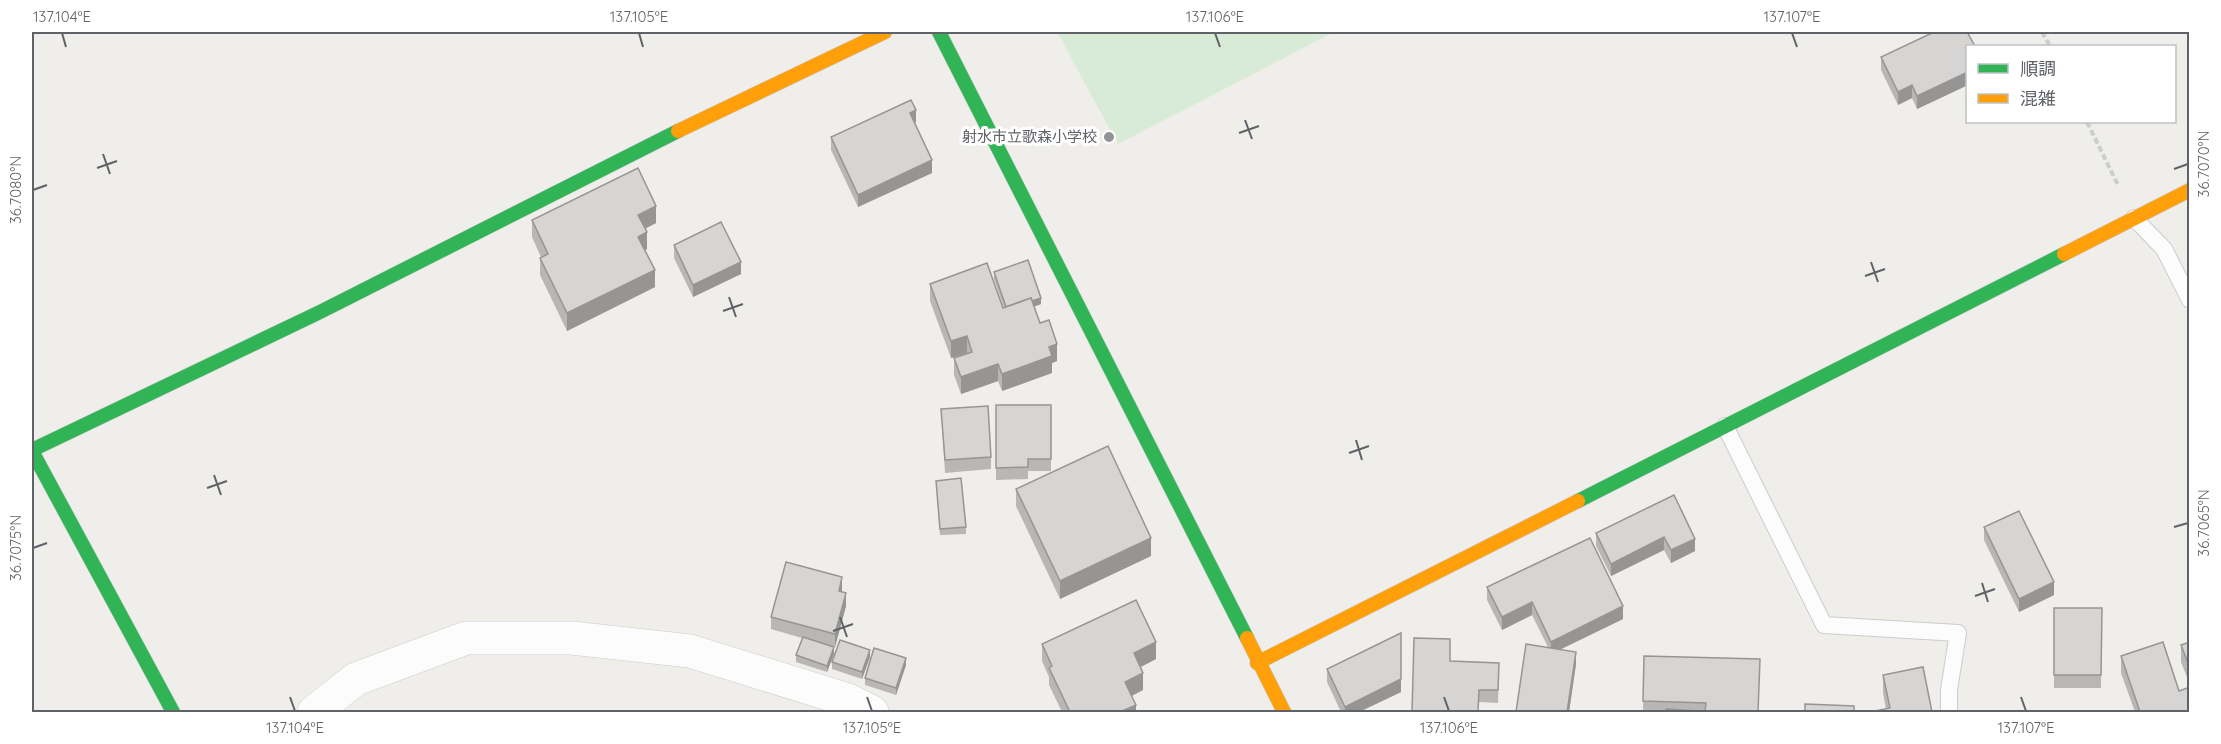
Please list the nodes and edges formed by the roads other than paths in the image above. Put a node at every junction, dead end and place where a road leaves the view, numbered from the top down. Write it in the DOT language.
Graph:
graph roads {
  1 [pos="885,32"];
  2 [pos="939,32"];
  3 [pos="2190,190"];
  4 [pos="2134,218"];
  5 [pos="2190,300"];
  6 [pos="1725,426"];
  7 [pos="32,451"];
  8 [pos="1257,663"];
  9 [pos="173,712"];
  10 [pos="314,712"];
  11 [pos="872,712"];
  12 [pos="1284,712"];
  13 [pos="1949,712"];
  1 -- 7 [label="street"];
  2 -- 8 [label="street"];
  3 -- 4 [label="street"];
  4 -- 5 [label="lane"];
  4 -- 6 [label="street"];
  6 -- 8 [label="street"];
  6 -- 13 [label="lane"];
  7 -- 9 [label="street"];
  8 -- 12 [label="street"];
  10 -- 11 [label="street"];
}
